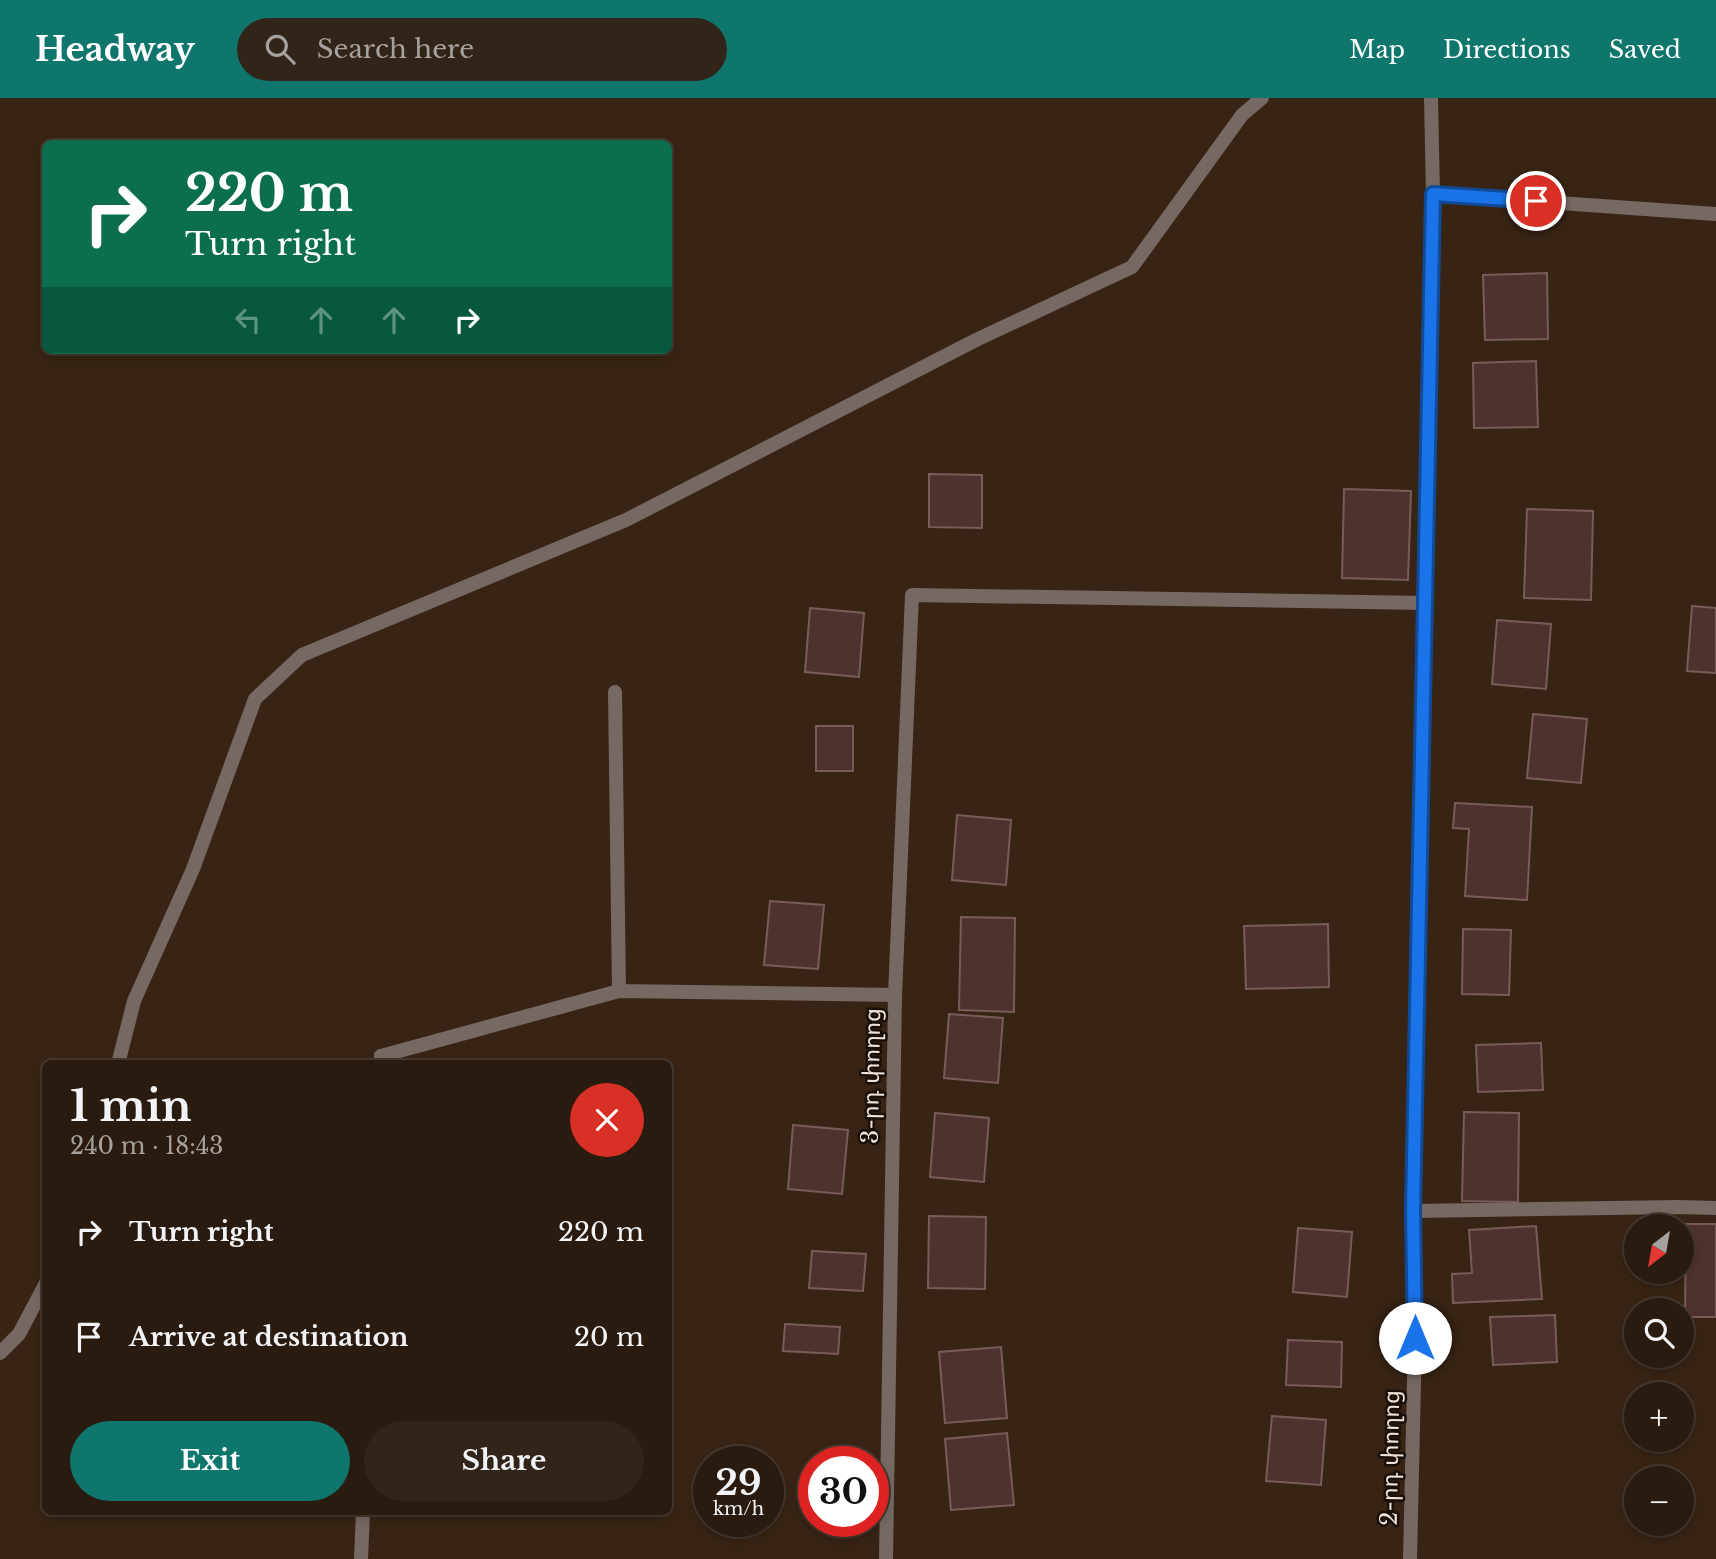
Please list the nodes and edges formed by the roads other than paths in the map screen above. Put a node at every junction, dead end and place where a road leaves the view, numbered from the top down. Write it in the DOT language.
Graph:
graph roads {
  1 [pos="1262,98"];
  2 [pos="1431,98"];
  3 [pos="1433,194"];
  4 [pos="1716,214"];
  5 [pos="1426,603"];
  6 [pos="615,692"];
  7 [pos="619,991"];
  8 [pos="895,995"];
  9 [pos="119,1060"];
  10 [pos="381,1060"];
  11 [pos="1716,1208"];
  12 [pos="1413,1211"];
  13 [pos="42,1291"];
  14 [pos="0,1353"];
  15 [pos="363,1515"];
  16 [pos="361,1559"];
  17 [pos="886,1559"];
  18 [pos="1410,1559"];
  1 -- 9 [label="street"];
  2 -- 3 [label="street, 2-րդ փողոց"];
  3 -- 4 [label="street"];
  3 -- 5 [label="street, 2-րդ փողոց"];
  5 -- 8 [label="street, 3-րդ փողոց"];
  5 -- 12 [label="street, 2-րդ փողոց"];
  6 -- 7 [label="street"];
  7 -- 8 [label="street"];
  7 -- 10 [label="street"];
  8 -- 17 [label="street, 3-րդ փողոց"];
  11 -- 12 [label="street"];
  12 -- 18 [label="street, 2-րդ փողոց"];
  13 -- 14 [label="street"];
  15 -- 16 [label="street"];
}
